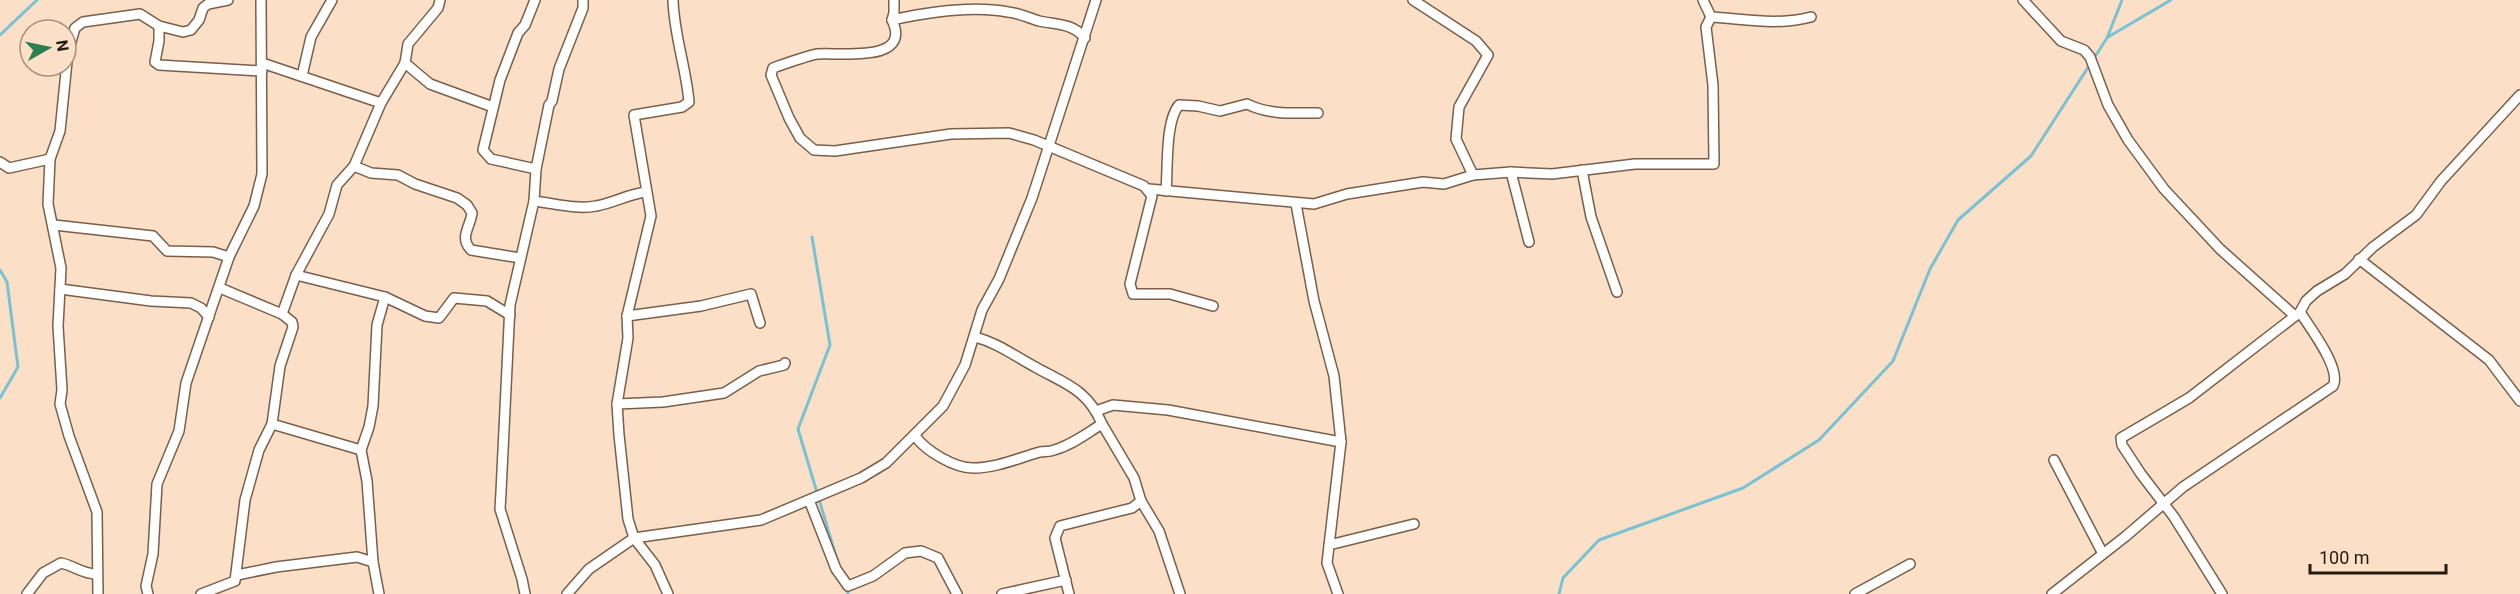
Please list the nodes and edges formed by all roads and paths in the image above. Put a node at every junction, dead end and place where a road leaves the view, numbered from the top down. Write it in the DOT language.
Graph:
graph roads {
  1 [pos="228,0"];
  2 [pos="261,0"];
  3 [pos="332,0"];
  4 [pos="440,0"];
  5 [pos="535,0"];
  6 [pos="583,0"];
  7 [pos="673,0"];
  8 [pos="894,0"];
  9 [pos="1096,0"];
  10 [pos="1413,0"];
  11 [pos="1703,0"];
  12 [pos="2023,0"];
  13 [pos="1710,17"];
  14 [pos="1811,17"];
  15 [pos="892,20"];
  16 [pos="159,26"];
  17 [pos="1085,39"];
  18 [pos="405,63"];
  19 [pos="262,67"];
  20 [pos="302,76"];
  21 [pos="2520,95"];
  22 [pos="381,103"];
  23 [pos="493,107"];
  24 [pos="1318,113"];
  25 [pos="1050,146"];
  26 [pos="50,159"];
  27 [pos="0,162"];
  28 [pos="354,166"];
  29 [pos="536,170"];
  30 [pos="1582,170"];
  31 [pos="1511,172"];
  32 [pos="1473,175"];
  33 [pos="1149,189"];
  34 [pos="1166,191"];
  35 [pos="646,192"];
  36 [pos="534,201"];
  37 [pos="1296,204"];
  38 [pos="54,225"];
  39 [pos="1529,242"];
  40 [pos="229,257"];
  41 [pos="520,258"];
  42 [pos="2360,259"];
  43 [pos="296,275"];
  44 [pos="220,288"];
  45 [pos="60,289"];
  46 [pos="1617,292"];
  47 [pos="384,297"];
  48 [pos="1212,306"];
  49 [pos="282,314"];
  50 [pos="2297,314"];
  51 [pos="510,315"];
  52 [pos="627,316"];
  53 [pos="209,317"];
  54 [pos="760,323"];
  55 [pos="975,337"];
  56 [pos="785,363"];
  57 [pos="2520,401"];
  58 [pos="617,404"];
  59 [pos="1096,411"];
  60 [pos="1102,423"];
  61 [pos="272,424"];
  62 [pos="915,436"];
  63 [pos="1341,442"];
  64 [pos="361,450"];
  65 [pos="2054,460"];
  66 [pos="809,500"];
  67 [pos="1141,501"];
  68 [pos="2164,504"];
  69 [pos="1414,524"];
  70 [pos="634,538"];
  71 [pos="1329,545"];
  72 [pos="2103,554"];
  73 [pos="373,562"];
  74 [pos="1910,564"];
  75 [pos="97,574"];
  76 [pos="237,575"];
  77 [pos="1066,580"];
  78 [pos="849,590"];
  79 [pos="27,594"];
  80 [pos="98,594"];
  81 [pos="148,594"];
  82 [pos="201,594"];
  83 [pos="379,594"];
  84 [pos="525,594"];
  85 [pos="567,594"];
  86 [pos="668,594"];
  87 [pos="957,594"];
  88 [pos="1002,594"];
  89 [pos="1069,594"];
  90 [pos="1180,594"];
  91 [pos="1338,594"];
  92 [pos="1855,594"];
  93 [pos="2052,594"];
  94 [pos="2222,594"];
  1 -- 16 [label="street"];
  2 -- 19 [label="street"];
  3 -- 20 [label="street"];
  4 -- 18 [label="street"];
  5 -- 23 [label="street"];
  6 -- 29 [label="street"];
  7 -- 35 [label="street"];
  8 -- 15 [label="street"];
  9 -- 17 [label="street"];
  10 -- 32 [label="street"];
  11 -- 13 [label="street"];
  12 -- 50 [label="street"];
  13 -- 14 [label="street"];
  13 -- 30 [label="street"];
  15 -- 17 [label="street"];
  15 -- 25 [label="street"];
  16 -- 19 [label="street"];
  16 -- 26 [label="street"];
  17 -- 25 [label="street"];
  18 -- 22 [label="street"];
  18 -- 23 [label="street"];
  19 -- 20 [label="street"];
  19 -- 40 [label="street"];
  20 -- 22 [label="street"];
  21 -- 42 [label="street"];
  22 -- 28 [label="street"];
  23 -- 29 [label="street"];
  24 -- 34 [label="street"];
  25 -- 33 [label="street"];
  25 -- 55 [label="street"];
  26 -- 27 [label="street"];
  26 -- 38 [label="street"];
  28 -- 41 [label="street"];
  28 -- 43 [label="street"];
  29 -- 36 [label="street"];
  30 -- 31 [label="street"];
  30 -- 46 [label="street"];
  31 -- 32 [label="street"];
  31 -- 39 [label="street"];
  32 -- 37 [label="street"];
  33 -- 34 [label="street"];
  33 -- 48 [label="street"];
  34 -- 37 [label="street"];
  35 -- 36 [label="street"];
  35 -- 52 [label="street"];
  36 -- 41 [label="street"];
  37 -- 63 [label="street"];
  38 -- 40 [label="street"];
  38 -- 45 [label="street"];
  40 -- 44 [label="street"];
  41 -- 51 [label="street"];
  42 -- 50 [label="street"];
  42 -- 57 [label="street"];
  43 -- 47 [label="street"];
  43 -- 49 [label="street"];
  44 -- 49 [label="street"];
  44 -- 53 [label="street"];
  45 -- 53 [label="street"];
  45 -- 75 [label="street"];
  47 -- 51 [label="street"];
  47 -- 64 [label="street"];
  49 -- 61 [label="street"];
  50 -- 68 [label="street"];
  50 -- 68 [label="street"];
  51 -- 84 [label="street"];
  52 -- 54 [label="street"];
  52 -- 58 [label="street"];
  53 -- 81 [label="street"];
  55 -- 59 [label="street"];
  55 -- 62 [label="street"];
  56 -- 58 [label="street"];
  58 -- 70 [label="street"];
  59 -- 60 [label="street"];
  59 -- 63 [label="street"];
  60 -- 62 [label="street"];
  60 -- 67 [label="street"];
  61 -- 64 [label="street"];
  61 -- 76 [label="street"];
  62 -- 66 [label="street"];
  63 -- 71 [label="street"];
  64 -- 73 [label="street"];
  65 -- 72 [label="street"];
  66 -- 70 [label="street"];
  66 -- 78 [label="street"];
  67 -- 77 [label="street"];
  67 -- 90 [label="street"];
  68 -- 72 [label="street"];
  68 -- 94 [label="street"];
  69 -- 71 [label="street"];
  70 -- 85 [label="street"];
  70 -- 86 [label="street"];
  71 -- 91 [label="street"];
  72 -- 93 [label="street"];
  73 -- 76 [label="street"];
  73 -- 83 [label="street"];
  74 -- 92 [label="street"];
  75 -- 79 [label="street"];
  75 -- 80 [label="street"];
  76 -- 82 [label="street"];
  77 -- 88 [label="street"];
  77 -- 89 [label="street"];
  78 -- 87 [label="street"];
}
